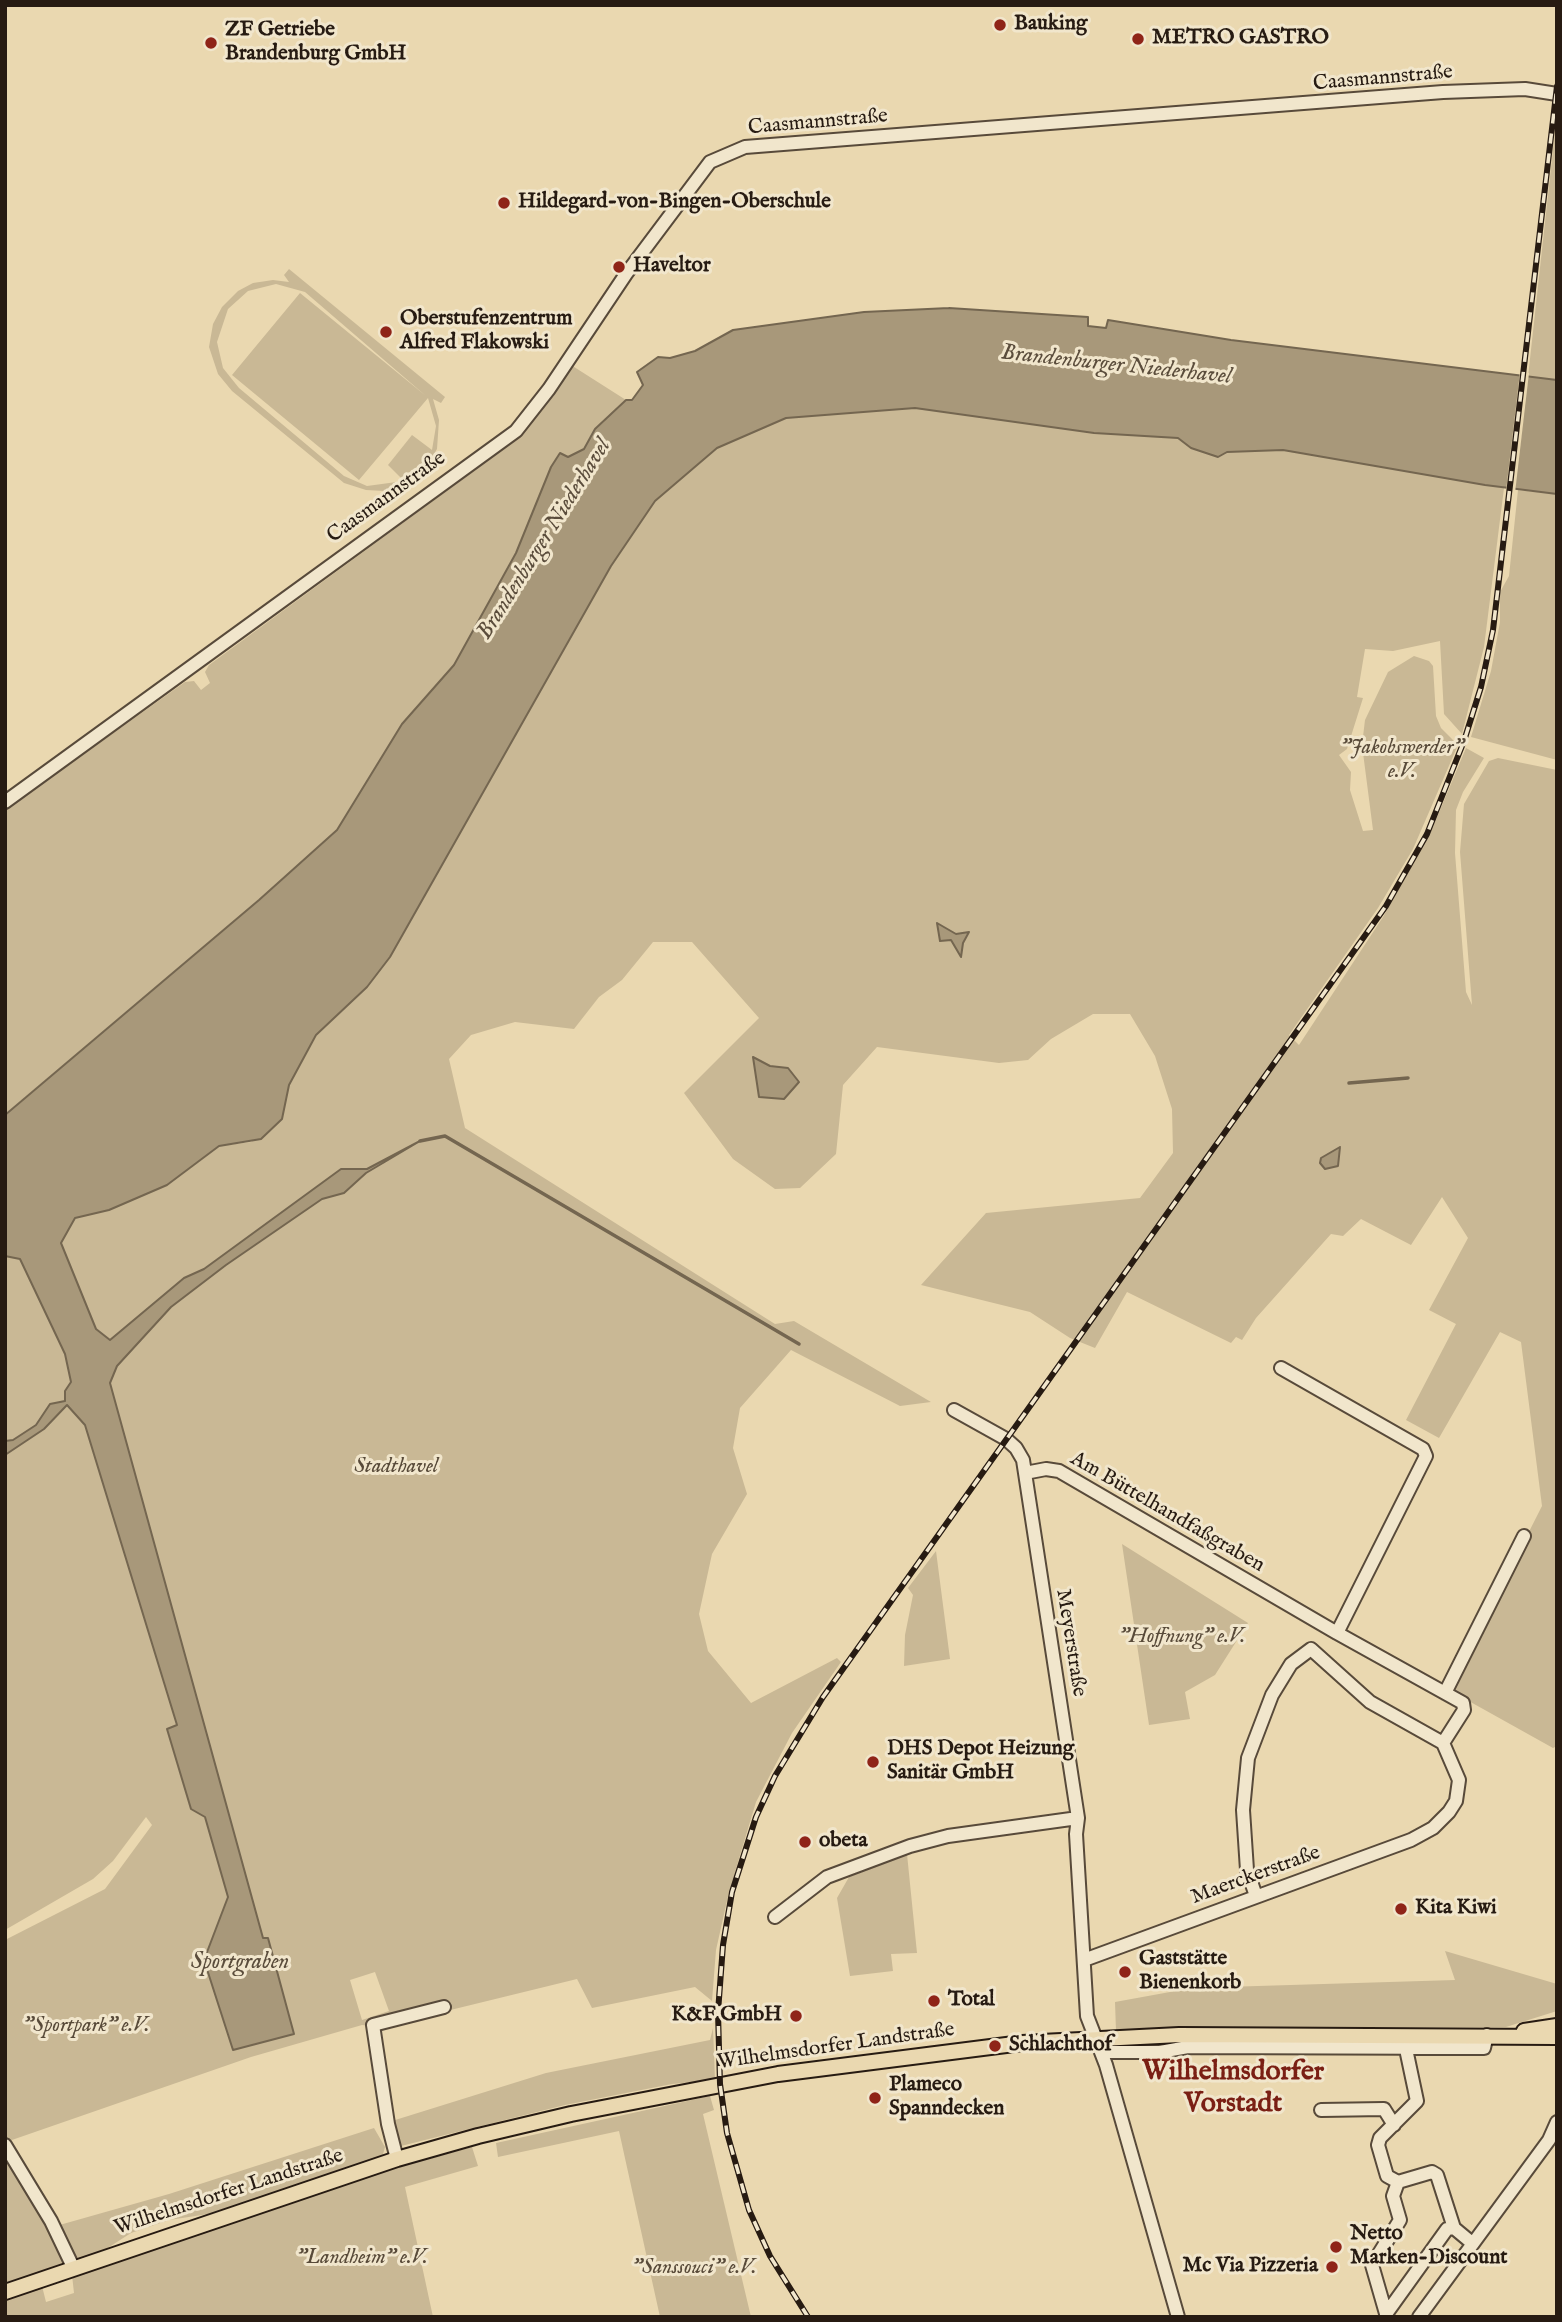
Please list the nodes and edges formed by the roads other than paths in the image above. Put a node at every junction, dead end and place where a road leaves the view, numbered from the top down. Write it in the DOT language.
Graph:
graph roads {
  1 [pos="1557,94"];
  2 [pos="5,802"];
  3 [pos="1281,1368"];
  4 [pos="954,1410"];
  5 [pos="1025,1474"];
  6 [pos="1524,1536"];
  7 [pos="1337,1633"];
  8 [pos="1445,1693"];
  9 [pos="1443,1743"];
  10 [pos="1078,1818"];
  11 [pos="1256,1896"];
  12 [pos="775,1917"];
  13 [pos="1084,1960"];
  14 [pos="444,2007"];
  15 [pos="1557,2026"];
  16 [pos="1491,2035"];
  17 [pos="1557,2037"];
  18 [pos="1399,2044"];
  19 [pos="1098,2046"];
  20 [pos="1321,2110"];
  21 [pos="1557,2122"];
  22 [pos="1394,2124"];
  23 [pos="5,2145"];
  24 [pos="397,2160"];
  25 [pos="1398,2182"];
  26 [pos="1454,2228"];
  27 [pos="1472,2243"];
  28 [pos="73,2267"];
  29 [pos="5,2292"];
  30 [pos="1387,2316"];
  31 [pos="1178,2317"];
  32 [pos="1419,2317"];
  1 -- 2 [label="street, Caasmannstraße"];
  3 -- 7 [label="street"];
  4 -- 5 [label="street"];
  5 -- 7 [label="street, Am Büttelhandfaßgraben"];
  5 -- 10 [label="street, Meyerstraße"];
  6 -- 8 [label="street"];
  7 -- 8 [label="street, Am Büttelhandfaßgraben"];
  8 -- 9 [label="street, Am Büttelhandfaßgraben"];
  9 -- 11 [label="street, Maerckerstraße"];
  9 -- 11 [label="street"];
  10 -- 12 [label="street"];
  10 -- 13 [label="street, Meyerstraße"];
  11 -- 13 [label="street, Maerckerstraße"];
  13 -- 19 [label="street, Meyerstraße"];
  14 -- 24 [label="street"];
  15 -- 16 [label="main road, Wilhelmsdorfer Landstraße"];
  16 -- 17 [label="main road, Wilhelmsdorfer Landstraße"];
  16 -- 18 [label="main road, Wilhelmsdorfer Landstraße"];
  18 -- 19 [label="main road, Wilhelmsdorfer Landstraße"];
  18 -- 22 [label="street"];
  19 -- 24 [label="main road, Wilhelmsdorfer Landstraße"];
  19 -- 31 [label="street, Meyerstraße"];
  20 -- 22 [label="street"];
  21 -- 27 [label="street"];
  22 -- 25 [label="street"];
  23 -- 28 [label="street"];
  24 -- 28 [label="main road, Wilhelmsdorfer Landstraße"];
  25 -- 26 [label="street"];
  25 -- 30 [label="street"];
  26 -- 27 [label="street"];
  26 -- 30 [label="street"];
  27 -- 32 [label="street"];
  28 -- 29 [label="main road, Wilhelmsdorfer Landstraße"];
}
